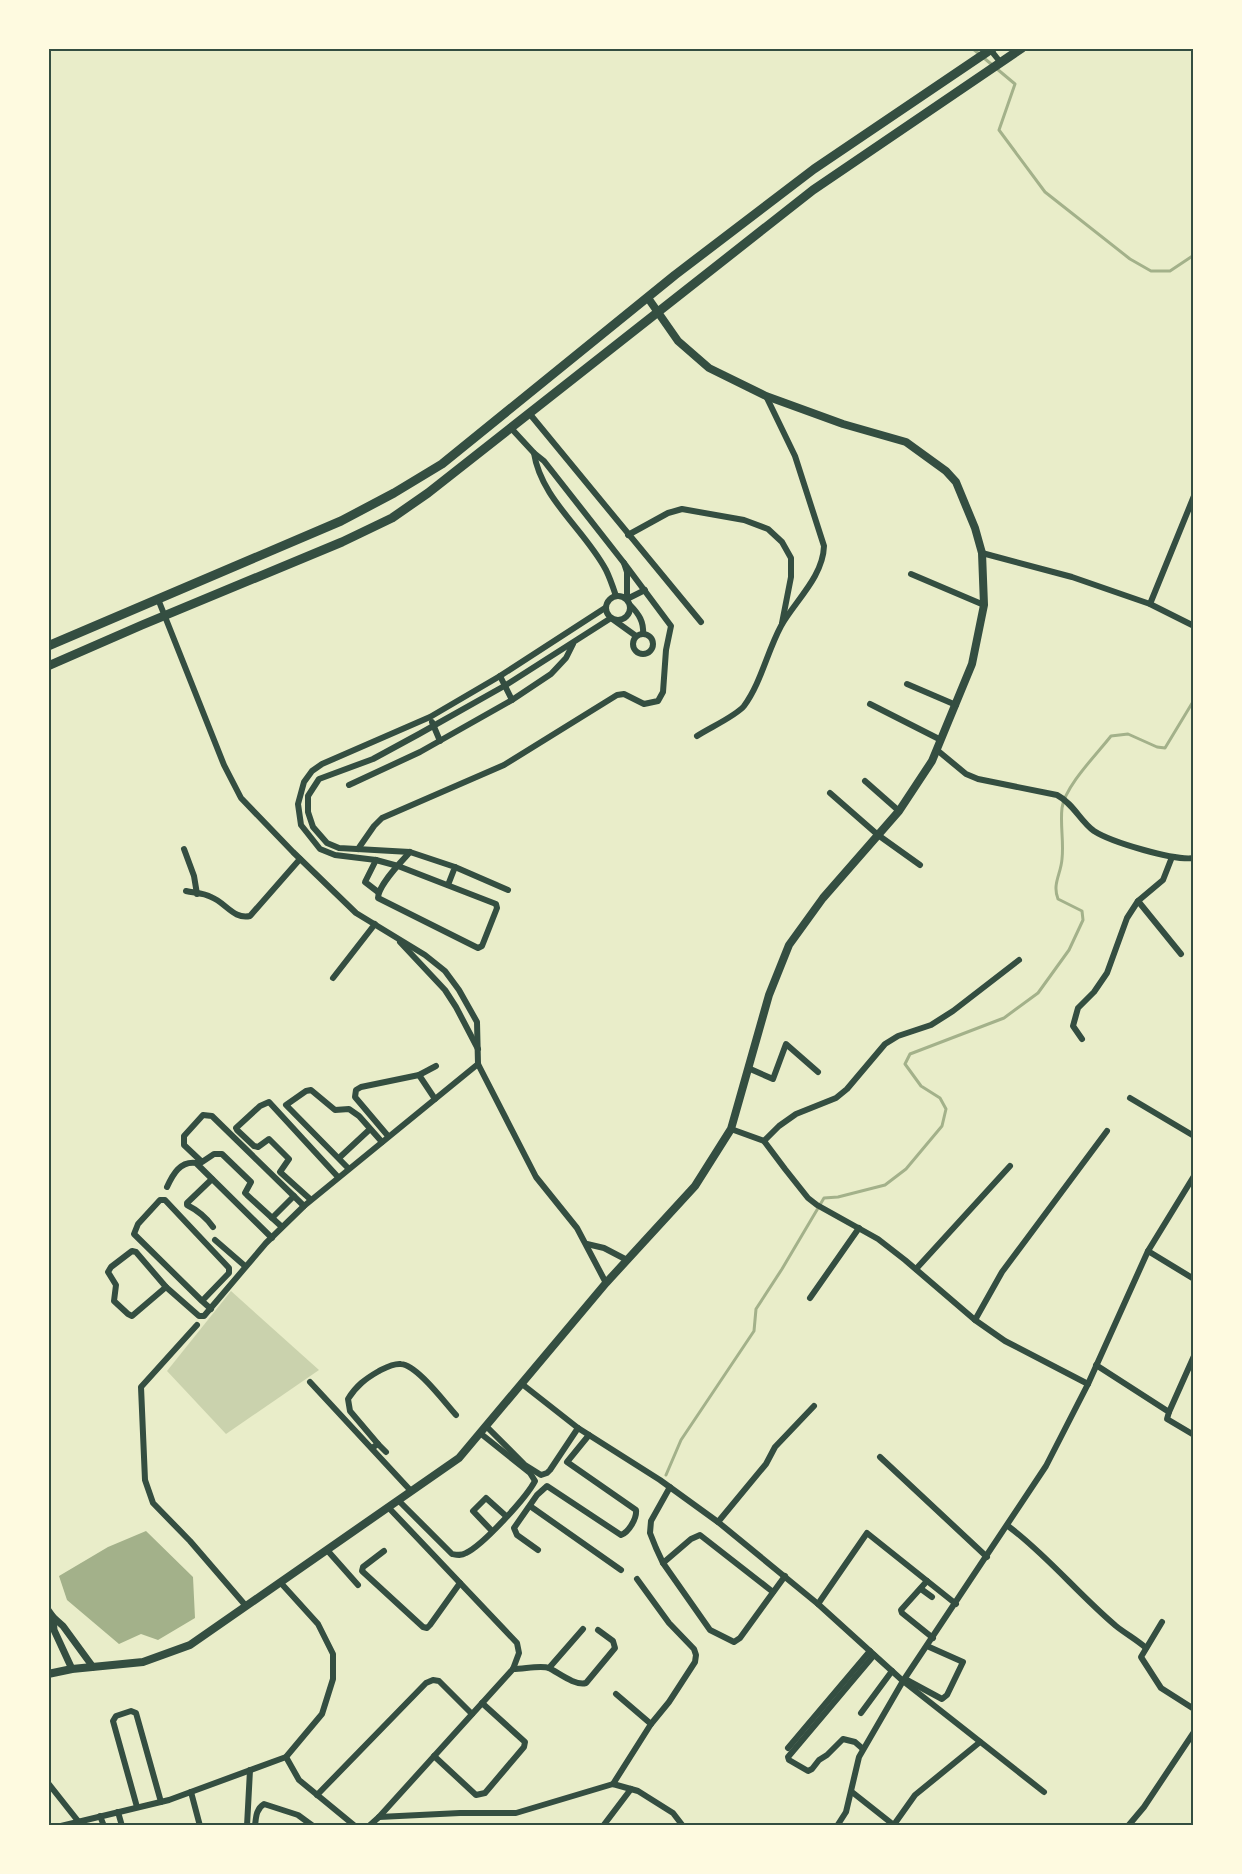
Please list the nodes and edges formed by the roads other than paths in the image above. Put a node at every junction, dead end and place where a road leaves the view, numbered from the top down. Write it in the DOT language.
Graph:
graph roads {
  1 [pos="1022,48"];
  2 [pos="987,51"];
  3 [pos="1008,52"];
  4 [pos="997,66"];
  5 [pos="648,298"];
  6 [pos="657,312"];
  7 [pos="766,396"];
  8 [pos="528,413"];
  9 [pos="510,427"];
  10 [pos="534,453"];
  11 [pos="1194,496"];
  12 [pos="628,535"];
  13 [pos="982,553"];
  14 [pos="624,563"];
  15 [pos="911,574"];
  16 [pos="645,590"];
  17 [pos="616,596"];
  18 [pos="158,599"];
  19 [pos="629,602"];
  20 [pos="1150,604"];
  21 [pos="984,605"];
  22 [pos="605,608"];
  23 [pos="165,616"];
  24 [pos="611,618"];
  25 [pos="701,622"];
  26 [pos="1194,626"];
  27 [pos="781,627"];
  28 [pos="640,635"];
  29 [pos="573,643"];
  30 [pos="48,646"];
  31 [pos="648,652"];
  32 [pos="651,660"];
  33 [pos="48,666"];
  34 [pos="500,676"];
  35 [pos="907,684"];
  36 [pos="506,685"];
  37 [pos="512,700"];
  38 [pos="870,704"];
  39 [pos="956,705"];
  40 [pos="430,717"];
  41 [pos="434,724"];
  42 [pos="697,736"];
  43 [pos="941,740"];
  44 [pos="440,741"];
  45 [pos="937,750"];
  46 [pos="373,759"];
  47 [pos="332,760"];
  48 [pos="338,772"];
  49 [pos="380,772"];
  50 [pos="866,781"];
  51 [pos="349,785"];
  52 [pos="830,793"];
  53 [pos="899,811"];
  54 [pos="878,835"];
  55 [pos="184,849"];
  56 [pos="358,849"];
  57 [pos="410,852"];
  58 [pos="1172,856"];
  59 [pos="354,858"];
  60 [pos="1194,858"];
  61 [pos="300,859"];
  62 [pos="376,860"];
  63 [pos="920,865"];
  64 [pos="398,866"];
  65 [pos="455,867"];
  66 [pos="448,885"];
  67 [pos="508,890"];
  68 [pos="186,891"];
  69 [pos="378,892"];
  70 [pos="197,894"];
  71 [pos="1138,901"];
  72 [pos="375,924"];
  73 [pos="396,936"];
  74 [pos="1181,954"];
  75 [pos="1019,960"];
  76 [pos="333,978"];
  77 [pos="1082,1039"];
  78 [pos="479,1050"];
  79 [pos="478,1064"];
  80 [pos="436,1066"];
  81 [pos="748,1068"];
  82 [pos="818,1071"];
  83 [pos="419,1076"];
  84 [pos="1130,1098"];
  85 [pos="435,1099"];
  86 [pos="731,1129"];
  87 [pos="369,1130"];
  88 [pos="1107,1131"];
  89 [pos="388,1136"];
  90 [pos="1194,1136"];
  91 [pos="764,1141"];
  92 [pos="381,1142"];
  93 [pos="339,1158"];
  94 [pos="1010,1166"];
  95 [pos="348,1168"];
  96 [pos="1194,1176"];
  97 [pos="338,1177"];
  98 [pos="212,1179"];
  99 [pos="167,1187"];
  100 [pos="294,1196"];
  101 [pos="310,1199"];
  102 [pos="304,1206"];
  103 [pos="272,1218"];
  104 [pos="213,1227"];
  105 [pos="282,1227"];
  106 [pos="859,1228"];
  107 [pos="272,1238"];
  108 [pos="215,1240"];
  109 [pos="586,1244"];
  110 [pos="1148,1251"];
  111 [pos="627,1260"];
  112 [pos="246,1266"];
  113 [pos="916,1269"];
  114 [pos="1194,1279"];
  115 [pos="606,1283"];
  116 [pos="166,1287"];
  117 [pos="810,1298"];
  118 [pos="202,1301"];
  119 [pos="211,1309"];
  120 [pos="975,1320"];
  121 [pos="197,1325"];
  122 [pos="1194,1356"];
  123 [pos="1096,1365"];
  124 [pos="309,1382"];
  125 [pos="522,1384"];
  126 [pos="1088,1384"];
  127 [pos="814,1406"];
  128 [pos="1169,1412"];
  129 [pos="456,1415"];
  130 [pos="578,1428"];
  131 [pos="483,1430"];
  132 [pos="1194,1435"];
  133 [pos="589,1436"];
  134 [pos="375,1446"];
  135 [pos="386,1452"];
  136 [pos="880,1457"];
  137 [pos="670,1487"];
  138 [pos="411,1491"];
  139 [pos="398,1500"];
  140 [pos="530,1506"];
  141 [pos="388,1507"];
  142 [pos="506,1516"];
  143 [pos="718,1522"];
  144 [pos="1008,1526"];
  145 [pos="492,1531"];
  146 [pos="327,1550"];
  147 [pos="538,1550"];
  148 [pos="384,1551"];
  149 [pos="987,1557"];
  150 [pos="663,1563"];
  151 [pos="621,1570"];
  152 [pos="784,1576"];
  153 [pos="637,1579"];
  154 [pos="927,1581"];
  155 [pos="280,1582"];
  156 [pos="460,1583"];
  157 [pos="358,1585"];
  158 [pos="921,1588"];
  159 [pos="773,1592"];
  160 [pos="932,1597"];
  161 [pos="818,1604"];
  162 [pos="956,1604"];
  163 [pos="246,1606"];
  164 [pos="48,1610"];
  165 [pos="53,1617"];
  166 [pos="1162,1622"];
  167 [pos="583,1629"];
  168 [pos="598,1630"];
  169 [pos="933,1638"];
  170 [pos="927,1646"];
  171 [pos="1146,1647"];
  172 [pos="872,1653"];
  173 [pos="93,1667"];
  174 [pos="549,1668"];
  175 [pos="72,1669"];
  176 [pos="513,1669"];
  177 [pos="892,1671"];
  178 [pos="48,1674"];
  179 [pos="904,1680"];
  180 [pos="616,1694"];
  181 [pos="482,1703"];
  182 [pos="1194,1709"];
  183 [pos="861,1713"];
  184 [pos="472,1714"];
  185 [pos="651,1724"];
  186 [pos="1194,1732"];
  187 [pos="980,1742"];
  188 [pos="788,1748"];
  189 [pos="863,1749"];
  190 [pos="434,1756"];
  191 [pos="286,1757"];
  192 [pos="250,1770"];
  193 [pos="48,1783"];
  194 [pos="613,1784"];
  195 [pos="631,1789"];
  196 [pos="191,1792"];
  197 [pos="852,1792"];
  198 [pos="1044,1792"];
  199 [pos="317,1795"];
  200 [pos="161,1802"];
  201 [pos="137,1807"];
  202 [pos="118,1812"];
  203 [pos="100,1816"];
  204 [pos="379,1817"];
  205 [pos="304,1819"];
  206 [pos="78,1821"];
  207 [pos="298,1825"];
  208 [pos="61,1826"];
  209 [pos="104,1826"];
  210 [pos="122,1826"];
  211 [pos="200,1826"];
  212 [pos="247,1826"];
  213 [pos="255,1826"];
  214 [pos="313,1826"];
  215 [pos="355,1826"];
  216 [pos="369,1826"];
  217 [pos="603,1826"];
  218 [pos="683,1826"];
  219 [pos="837,1826"];
  220 [pos="894,1826"];
  221 [pos="1128,1826"];
  1 -- 3 [label="main road"];
  2 -- 4 [label="street"];
  2 -- 5 [label="main road"];
  3 -- 4 [label="main road"];
  4 -- 6 [label="main road"];
  5 -- 6 [label="main road"];
  5 -- 18 [label="main road"];
  6 -- 7 [label="main road"];
  6 -- 8 [label="main road"];
  7 -- 13 [label="main road"];
  7 -- 27 [label="street"];
  8 -- 9 [label="main road"];
  8 -- 12 [label="street"];
  9 -- 10 [label="street"];
  9 -- 23 [label="main road"];
  10 -- 14 [label="street"];
  10 -- 17 [label="street"];
  11 -- 20 [label="street"];
  12 -- 25 [label="street"];
  12 -- 27 [label="street"];
  13 -- 20 [label="street"];
  13 -- 21 [label="main road"];
  14 -- 16 [label="street"];
  14 -- 19 [label="street"];
  15 -- 21 [label="street"];
  16 -- 19 [label="street"];
  16 -- 56 [label="street"];
  17 -- 19 [label="street"];
  17 -- 22 [label="street"];
  18 -- 23 [label="street"];
  18 -- 30 [label="main road"];
  19 -- 24 [label="street"];
  19 -- 28 [label="street"];
  20 -- 26 [label="street"];
  21 -- 39 [label="main road"];
  22 -- 24 [label="street"];
  22 -- 34 [label="street"];
  23 -- 33 [label="main road"];
  23 -- 61 [label="street"];
  24 -- 28 [label="street"];
  24 -- 29 [label="street"];
  27 -- 42 [label="street"];
  28 -- 31 [label="street"];
  28 -- 31 [label="street"];
  29 -- 36 [label="street"];
  29 -- 37 [label="street"];
  31 -- 32 [label="street"];
  34 -- 36 [label="street"];
  34 -- 40 [label="street"];
  35 -- 39 [label="street"];
  36 -- 37 [label="street"];
  36 -- 41 [label="street"];
  37 -- 44 [label="street"];
  38 -- 43 [label="street"];
  39 -- 43 [label="main road"];
  40 -- 41 [label="street"];
  40 -- 47 [label="street"];
  41 -- 44 [label="street"];
  41 -- 46 [label="street"];
  43 -- 45 [label="main road"];
  44 -- 49 [label="street"];
  45 -- 53 [label="main road"];
  45 -- 58 [label="street"];
  46 -- 48 [label="street"];
  46 -- 49 [label="street"];
  47 -- 48 [label="street"];
  47 -- 59 [label="street"];
  48 -- 56 [label="street"];
  49 -- 51 [label="street"];
  50 -- 53 [label="street"];
  52 -- 54 [label="street"];
  53 -- 54 [label="main road"];
  54 -- 63 [label="street"];
  54 -- 81 [label="main road"];
  55 -- 70 [label="street"];
  56 -- 57 [label="street"];
  56 -- 59 [label="street"];
  57 -- 64 [label="street"];
  57 -- 65 [label="street"];
  58 -- 60 [label="street"];
  58 -- 71 [label="street"];
  59 -- 62 [label="street"];
  61 -- 70 [label="street"];
  61 -- 72 [label="street"];
  62 -- 64 [label="street"];
  62 -- 69 [label="street"];
  64 -- 66 [label="street"];
  64 -- 69 [label="street"];
  65 -- 66 [label="street"];
  65 -- 67 [label="street"];
  66 -- 69 [label="street"];
  68 -- 70 [label="street"];
  71 -- 74 [label="street"];
  71 -- 77 [label="street"];
  72 -- 73 [label="street"];
  72 -- 76 [label="street"];
  73 -- 78 [label="street"];
  73 -- 78 [label="street"];
  75 -- 91 [label="street"];
  78 -- 79 [label="street"];
  79 -- 85 [label="street"];
  79 -- 109 [label="street"];
  80 -- 83 [label="street"];
  81 -- 82 [label="street"];
  81 -- 86 [label="main road"];
  83 -- 85 [label="street"];
  83 -- 89 [label="street"];
  84 -- 90 [label="street"];
  85 -- 89 [label="street"];
  86 -- 91 [label="street"];
  86 -- 111 [label="main road"];
  87 -- 92 [label="street"];
  87 -- 93 [label="street"];
  87 -- 93 [label="street"];
  88 -- 120 [label="street"];
  89 -- 92 [label="street"];
  91 -- 106 [label="street"];
  92 -- 95 [label="street"];
  93 -- 95 [label="street"];
  94 -- 113 [label="street"];
  95 -- 97 [label="street"];
  96 -- 110 [label="street"];
  97 -- 101 [label="street"];
  97 -- 101 [label="street"];
  98 -- 99 [label="street"];
  98 -- 104 [label="street"];
  98 -- 107 [label="street"];
  100 -- 102 [label="street"];
  100 -- 103 [label="street"];
  100 -- 103 [label="street"];
  101 -- 102 [label="street"];
  102 -- 105 [label="street"];
  103 -- 105 [label="street"];
  105 -- 107 [label="street"];
  106 -- 113 [label="street"];
  106 -- 117 [label="street"];
  107 -- 112 [label="street"];
  108 -- 112 [label="street"];
  109 -- 111 [label="street"];
  109 -- 115 [label="street"];
  110 -- 114 [label="street"];
  110 -- 123 [label="street"];
  111 -- 115 [label="main road"];
  112 -- 119 [label="street"];
  113 -- 120 [label="street"];
  115 -- 125 [label="main road"];
  116 -- 116 [label="street"];
  116 -- 119 [label="street"];
  118 -- 118 [label="street"];
  118 -- 119 [label="street"];
  120 -- 126 [label="street"];
  121 -- 163 [label="street"];
  122 -- 128 [label="street"];
  123 -- 126 [label="street"];
  123 -- 128 [label="street"];
  124 -- 134 [label="street"];
  125 -- 130 [label="street"];
  125 -- 131 [label="main road"];
  126 -- 144 [label="street"];
  127 -- 143 [label="street"];
  128 -- 132 [label="street"];
  129 -- 134 [label="street"];
  130 -- 131 [label="street"];
  130 -- 133 [label="street"];
  131 -- 138 [label="main road"];
  131 -- 142 [label="street"];
  133 -- 137 [label="street"];
  133 -- 140 [label="street"];
  134 -- 135 [label="street"];
  134 -- 138 [label="street"];
  136 -- 149 [label="street"];
  137 -- 143 [label="street"];
  137 -- 150 [label="street"];
  138 -- 139 [label="main road"];
  139 -- 141 [label="main road"];
  139 -- 145 [label="street"];
  140 -- 147 [label="street"];
  140 -- 151 [label="street"];
  141 -- 146 [label="main road"];
  141 -- 156 [label="street"];
  142 -- 145 [label="street"];
  142 -- 145 [label="street"];
  143 -- 152 [label="street"];
  144 -- 149 [label="street"];
  144 -- 171 [label="street"];
  146 -- 155 [label="main road"];
  146 -- 157 [label="street"];
  148 -- 156 [label="street"];
  149 -- 162 [label="street"];
  150 -- 159 [label="street"];
  150 -- 159 [label="street"];
  152 -- 159 [label="street"];
  152 -- 161 [label="street"];
  153 -- 185 [label="street"];
  154 -- 158 [label="street"];
  154 -- 161 [label="street"];
  154 -- 162 [label="street"];
  155 -- 163 [label="main road"];
  155 -- 191 [label="street"];
  156 -- 176 [label="street"];
  158 -- 160 [label="street"];
  158 -- 169 [label="street"];
  161 -- 172 [label="street"];
  162 -- 169 [label="street"];
  163 -- 173 [label="main road"];
  164 -- 165 [label="street"];
  165 -- 173 [label="street"];
  165 -- 175 [label="street"];
  166 -- 171 [label="street"];
  167 -- 174 [label="street"];
  168 -- 174 [label="street"];
  169 -- 170 [label="street"];
  170 -- 179 [label="street"];
  170 -- 179 [label="street"];
  171 -- 182 [label="street"];
  172 -- 177 [label="street"];
  172 -- 188 [label="street"];
  172 -- 189 [label="street"];
  173 -- 175 [label="main road"];
  174 -- 176 [label="street"];
  175 -- 178 [label="main road"];
  176 -- 181 [label="street"];
  177 -- 179 [label="street"];
  177 -- 183 [label="street"];
  179 -- 187 [label="street"];
  179 -- 189 [label="street"];
  180 -- 185 [label="street"];
  181 -- 184 [label="street"];
  181 -- 190 [label="street"];
  184 -- 190 [label="street"];
  184 -- 199 [label="street"];
  185 -- 194 [label="street"];
  186 -- 221 [label="street"];
  187 -- 198 [label="street"];
  187 -- 220 [label="street"];
  189 -- 197 [label="street"];
  190 -- 204 [label="street"];
  191 -- 192 [label="street"];
  191 -- 199 [label="street"];
  192 -- 196 [label="street"];
  192 -- 212 [label="street"];
  193 -- 206 [label="street"];
  194 -- 195 [label="street"];
  194 -- 204 [label="street"];
  195 -- 217 [label="street"];
  195 -- 218 [label="street"];
  196 -- 200 [label="street"];
  196 -- 211 [label="street"];
  197 -- 219 [label="street"];
  197 -- 220 [label="street"];
  199 -- 215 [label="street"];
  200 -- 201 [label="street"];
  200 -- 201 [label="street"];
  201 -- 202 [label="street"];
  202 -- 203 [label="street"];
  202 -- 210 [label="street"];
  203 -- 206 [label="street"];
  203 -- 209 [label="street"];
  204 -- 216 [label="street"];
  205 -- 207 [label="street"];
  205 -- 213 [label="street"];
  205 -- 214 [label="street"];
  206 -- 208 [label="street"];
}
